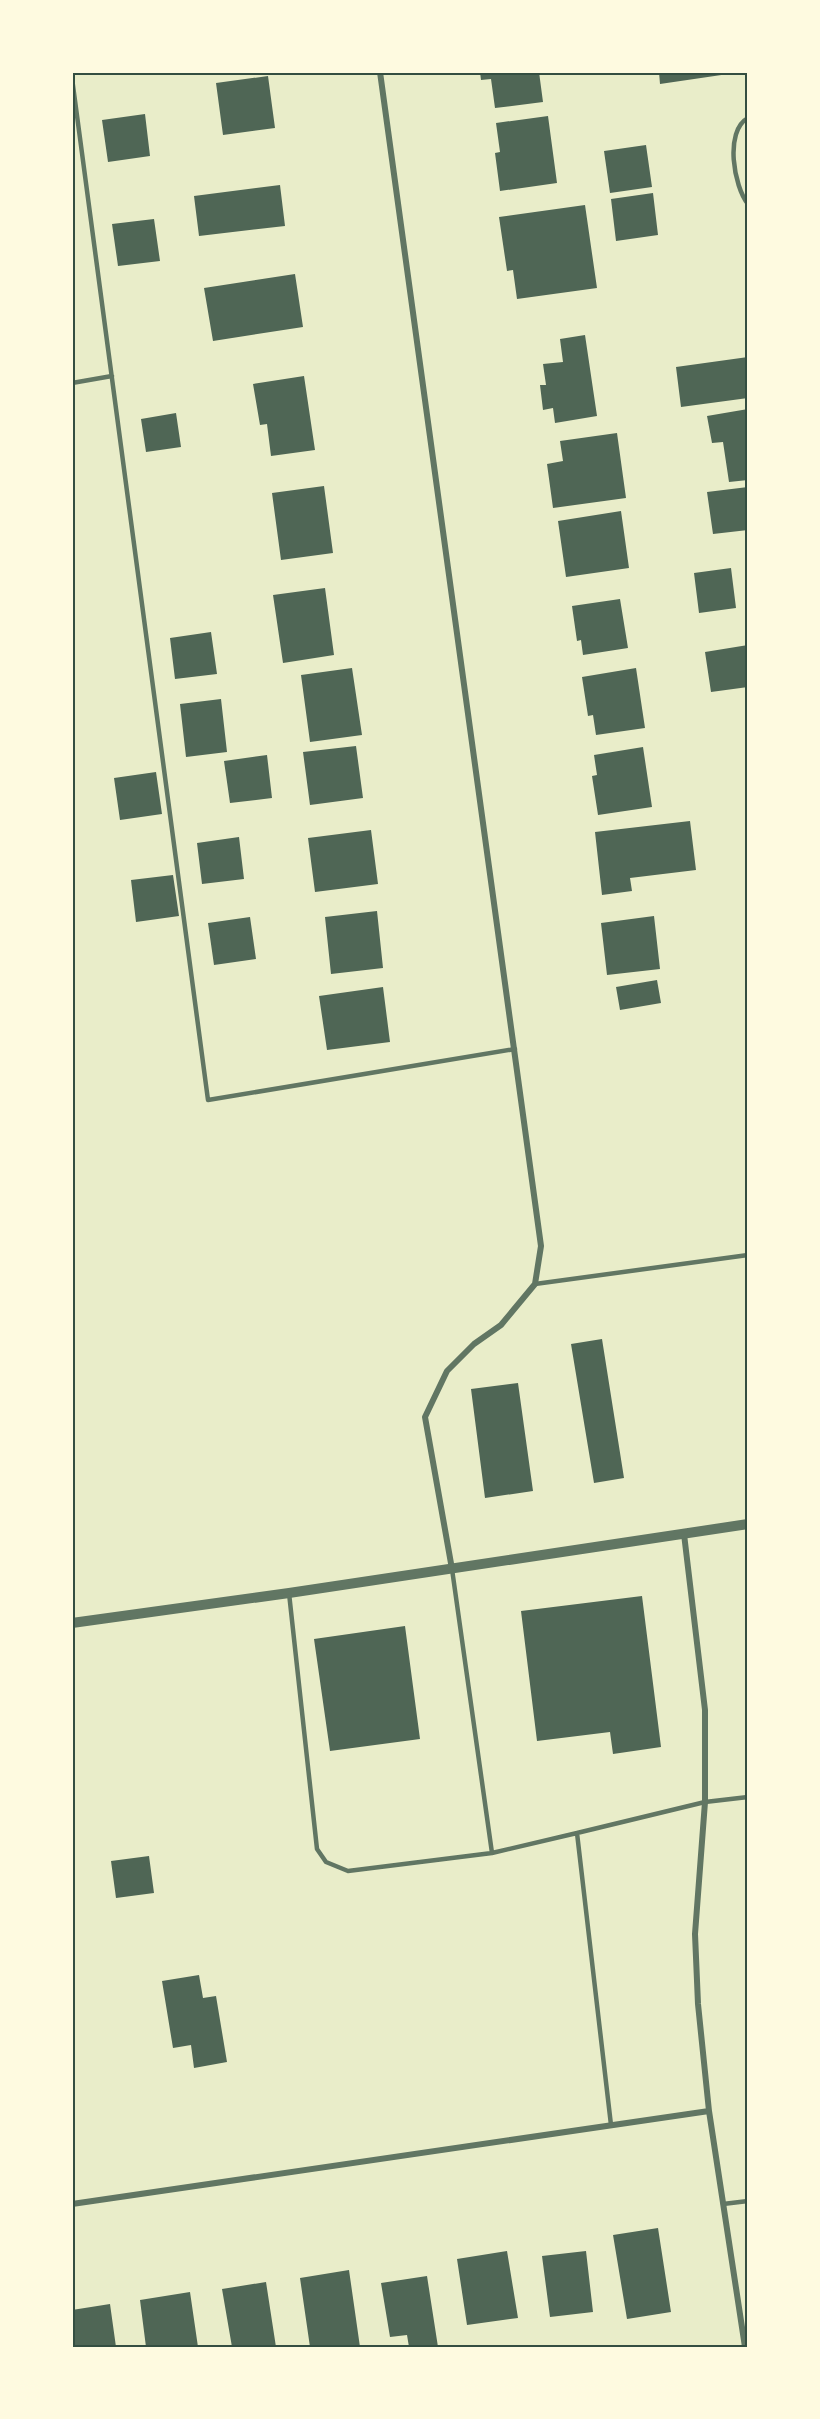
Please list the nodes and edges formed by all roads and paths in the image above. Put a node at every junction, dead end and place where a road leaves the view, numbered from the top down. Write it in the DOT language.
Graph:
graph roads {
  1 [pos="380,72"];
  2 [pos="72,78"];
  3 [pos="748,118"];
  4 [pos="748,204"];
  5 [pos="112,376"];
  6 [pos="72,383"];
  7 [pos="515,1049"];
  8 [pos="748,1255"];
  9 [pos="535,1284"];
  10 [pos="748,1524"];
  11 [pos="684,1534"];
  12 [pos="452,1569"];
  13 [pos="289,1593"];
  14 [pos="72,1623"];
  15 [pos="748,1797"];
  16 [pos="705,1802"];
  17 [pos="577,1833"];
  18 [pos="492,1853"];
  19 [pos="709,2111"];
  20 [pos="611,2125"];
  21 [pos="748,2201"];
  22 [pos="72,2204"];
  23 [pos="723,2205"];
  24 [pos="746,2347"];
  1 -- 7 [label="street"];
  2 -- 5 [label="lane"];
  3 -- 4 [label="lane"];
  5 -- 6 [label="lane"];
  5 -- 7 [label="lane"];
  7 -- 9 [label="street"];
  8 -- 9 [label="lane"];
  9 -- 12 [label="street"];
  10 -- 11 [label="street"];
  11 -- 12 [label="street"];
  11 -- 16 [label="street"];
  12 -- 13 [label="street"];
  12 -- 18 [label="lane"];
  13 -- 14 [label="street"];
  13 -- 18 [label="lane"];
  15 -- 16 [label="lane"];
  16 -- 17 [label="lane"];
  16 -- 19 [label="street"];
  17 -- 18 [label="lane"];
  17 -- 20 [label="lane"];
  19 -- 20 [label="street"];
  19 -- 23 [label="street"];
  20 -- 22 [label="street"];
  21 -- 23 [label="lane"];
  23 -- 24 [label="street"];
}
